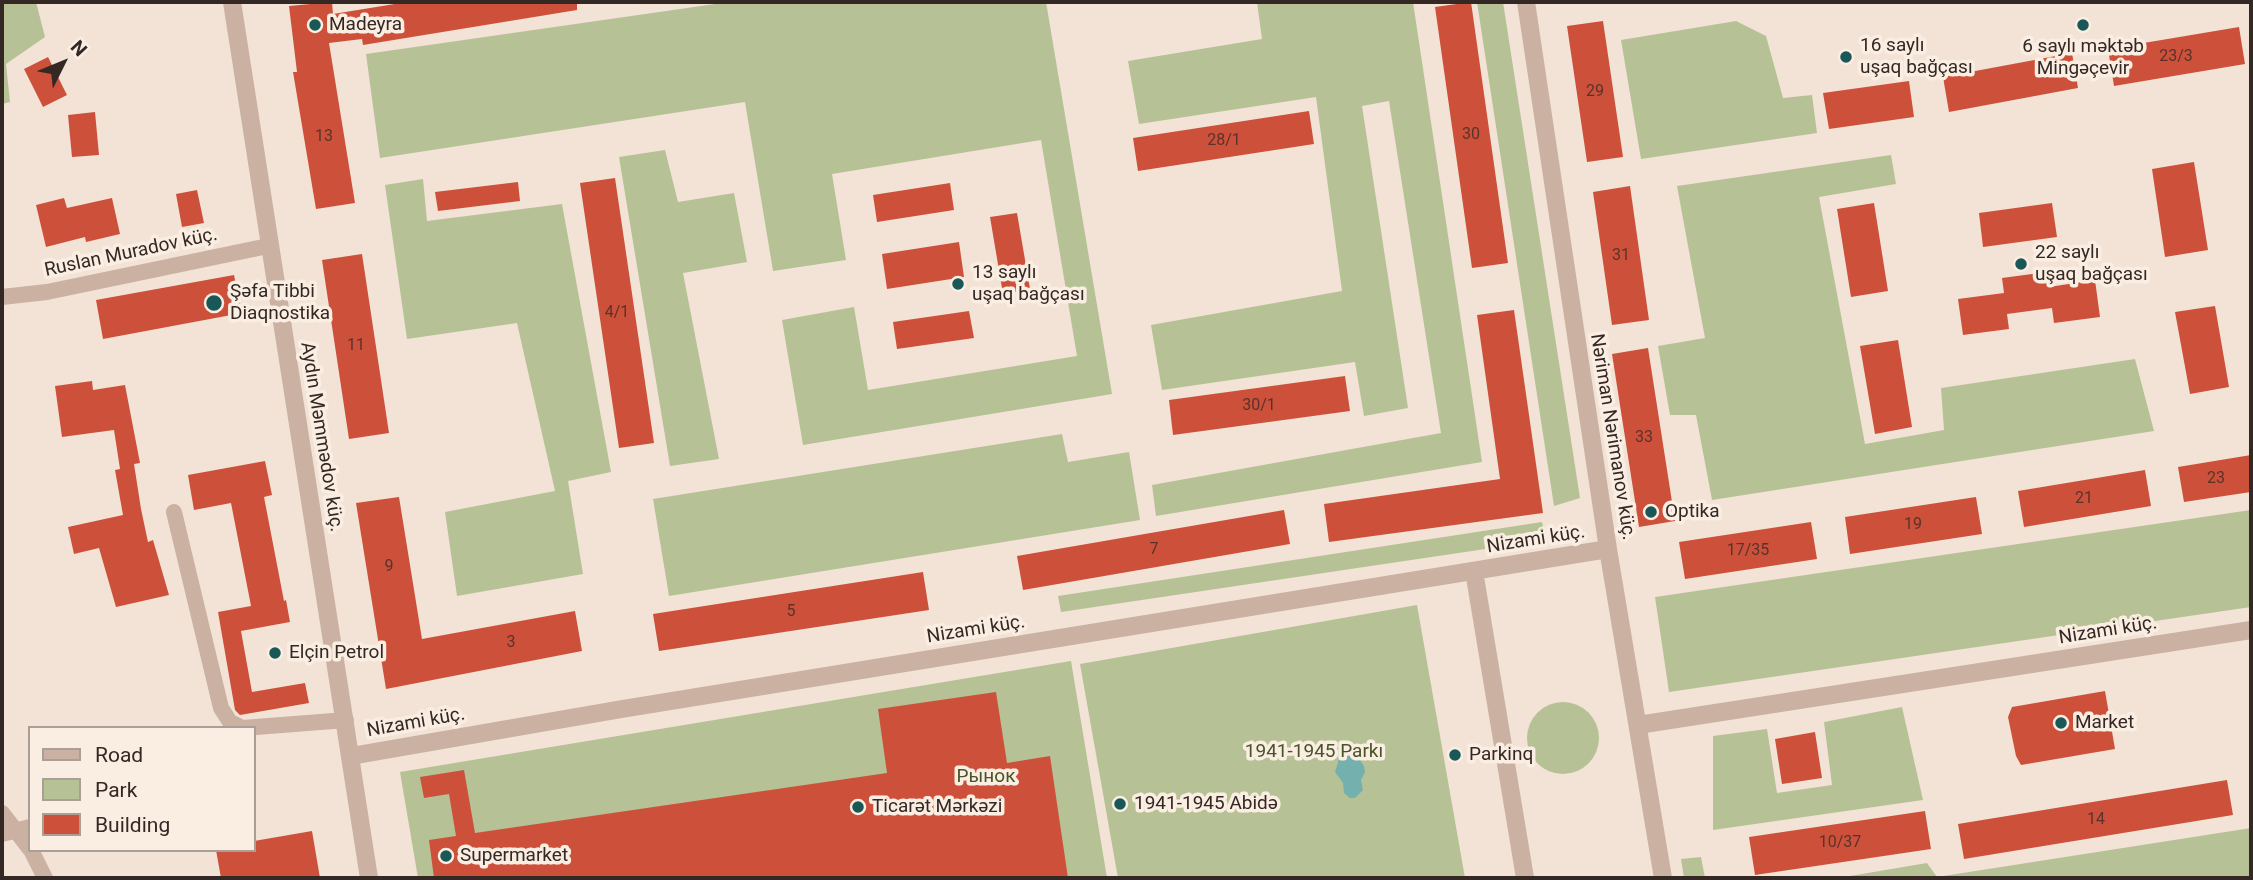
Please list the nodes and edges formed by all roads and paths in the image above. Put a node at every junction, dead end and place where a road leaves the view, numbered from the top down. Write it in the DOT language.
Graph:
graph roads {
  1 [pos="232,2"];
  2 [pos="1526,2"];
  3 [pos="268,246"];
  4 [pos="2,297"];
  5 [pos="174,512"];
  6 [pos="1608,549"];
  7 [pos="1474,571"];
  8 [pos="2251,630"];
  9 [pos="346,720"];
  10 [pos="1638,725"];
  11 [pos="238,726"];
  12 [pos="256,727"];
  13 [pos="351,756"];
  14 [pos="2,813"];
  15 [pos="15,831"];
  16 [pos="28,847"];
  17 [pos="31,852"];
  18 [pos="45,878"];
  19 [pos="369,878"];
  20 [pos="1525,878"];
  21 [pos="1663,878"];
  1 -- 3 [label="street, Aydın Məmmədov küç."];
  2 -- 6 [label="street, Nəriman Nərimanov küç."];
  3 -- 4 [label="street, Ruslan Muradov küç."];
  3 -- 9 [label="street, Aydın Məmmədov küç."];
  5 -- 11 [label="street"];
  6 -- 7 [label="street, Nizami küç."];
  6 -- 10 [label="street, Nəriman Nərimanov küç."];
  7 -- 13 [label="street, Nizami küç."];
  7 -- 20 [label="street"];
  8 -- 10 [label="street, Nizami küç."];
  9 -- 12 [label="street"];
  9 -- 13 [label="street, Aydın Məmmədov küç."];
  10 -- 21 [label="street, Nəriman Nərimanov küç."];
  13 -- 19 [label="street, Aydın Məmmədov küç."];
  14 -- 15 [label="street"];
  15 -- 16 [label="street"];
  17 -- 18 [label="street"];
}
